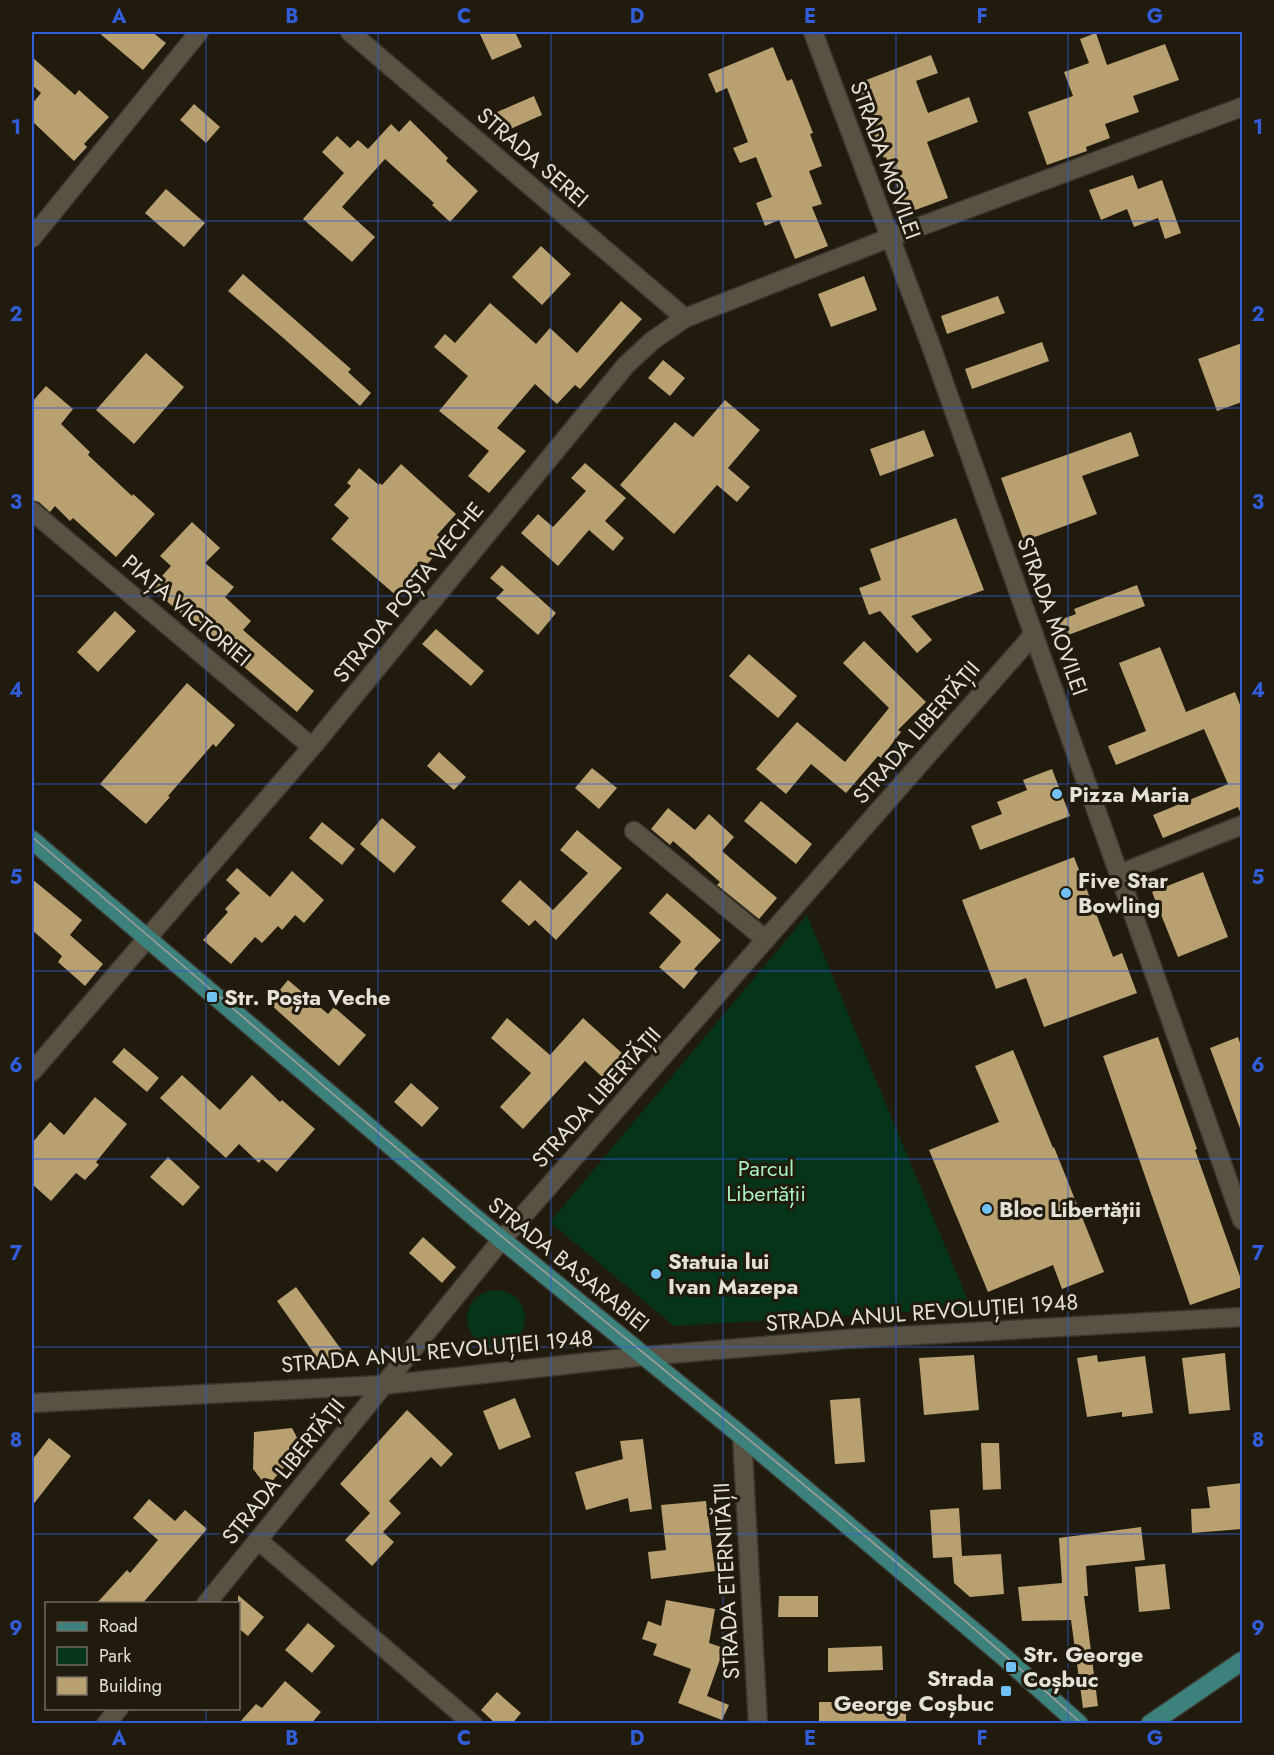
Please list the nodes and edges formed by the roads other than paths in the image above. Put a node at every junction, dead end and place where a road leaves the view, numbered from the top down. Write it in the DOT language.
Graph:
graph roads {
  1 [pos="199,32"];
  2 [pos="350,32"];
  3 [pos="813,32"];
  4 [pos="1242,107"];
  5 [pos="32,238"];
  6 [pos="889,238"];
  7 [pos="685,318"];
  8 [pos="32,511"];
  9 [pos="1034,634"];
  10 [pos="312,747"];
  11 [pos="1242,825"];
  12 [pos="634,831"];
  13 [pos="32,840"];
  14 [pos="1119,874"];
  15 [pos="147,938"];
  16 [pos="765,939"];
  17 [pos="32,1072"];
  18 [pos="1242,1220"];
  19 [pos="502,1240"];
  20 [pos="1242,1317"];
  21 [pos="645,1356"];
  22 [pos="383,1385"];
  23 [pos="32,1403"];
  24 [pos="742,1436"];
  25 [pos="259,1541"];
  26 [pos="208,1602"];
  27 [pos="1242,1661"];
  28 [pos="1187,1698"];
  29 [pos="1057,1703"];
  30 [pos="117,1710"];
  31 [pos="106,1724"];
  32 [pos="473,1724"];
  33 [pos="758,1724"];
  34 [pos="1059,1724"];
  35 [pos="1079,1724"];
  36 [pos="1150,1724"];
  37 [pos="1175,1724"];
  1 -- 5 [label="street"];
  2 -- 7 [label="street, STRADA SEREI"];
  3 -- 6 [label="street, STRADA MOVILEI"];
  4 -- 6 [label="street, STRADA POȘTA VECHE"];
  6 -- 7 [label="street, STRADA POȘTA VECHE"];
  6 -- 9 [label="street, STRADA MOVILEI"];
  7 -- 10 [label="street, STRADA POȘTA VECHE"];
  8 -- 10 [label="street, PIAȚA VICTORIEI"];
  9 -- 14 [label="street, STRADA MOVILEI"];
  9 -- 16 [label="street, STRADA LIBERTĂȚII"];
  10 -- 15 [label="street, STRADA POȘTA VECHE"];
  11 -- 14 [label="street"];
  12 -- 16 [label="street"];
  13 -- 15 [label="main road, STRADA BASARABIEI"];
  14 -- 18 [label="street, STRADA MOVILEI"];
  15 -- 17 [label="street, STRADA POȘTA VECHE"];
  15 -- 19 [label="main road, STRADA BASARABIEI"];
  16 -- 19 [label="street, STRADA LIBERTĂȚII"];
  19 -- 21 [label="main road, STRADA BASARABIEI"];
  19 -- 22 [label="street, STRADA LIBERTĂȚII"];
  20 -- 21 [label="street, STRADA ANUL REVOLUȚIEI 1948"];
  21 -- 22 [label="street, STRADA ANUL REVOLUȚIEI 1948"];
  21 -- 24 [label="main road, STRADA BASARABIEI"];
  22 -- 23 [label="street, STRADA ANUL REVOLUȚIEI 1948"];
  22 -- 25 [label="street, STRADA LIBERTĂȚII"];
  24 -- 29 [label="main road, STRADA BASARABIEI"];
  24 -- 33 [label="street, STRADA ETERNITĂȚII"];
  25 -- 26 [label="street, STRADA LIBERTĂȚII"];
  25 -- 32 [label="street"];
  27 -- 28 [label="main road"];
  28 -- 36 [label="main road"];
  28 -- 37 [label="main road"];
  29 -- 34 [label="main road"];
  29 -- 35 [label="main road, STRADA BASARABIEI"];
  30 -- 31 [label="street"];
}
